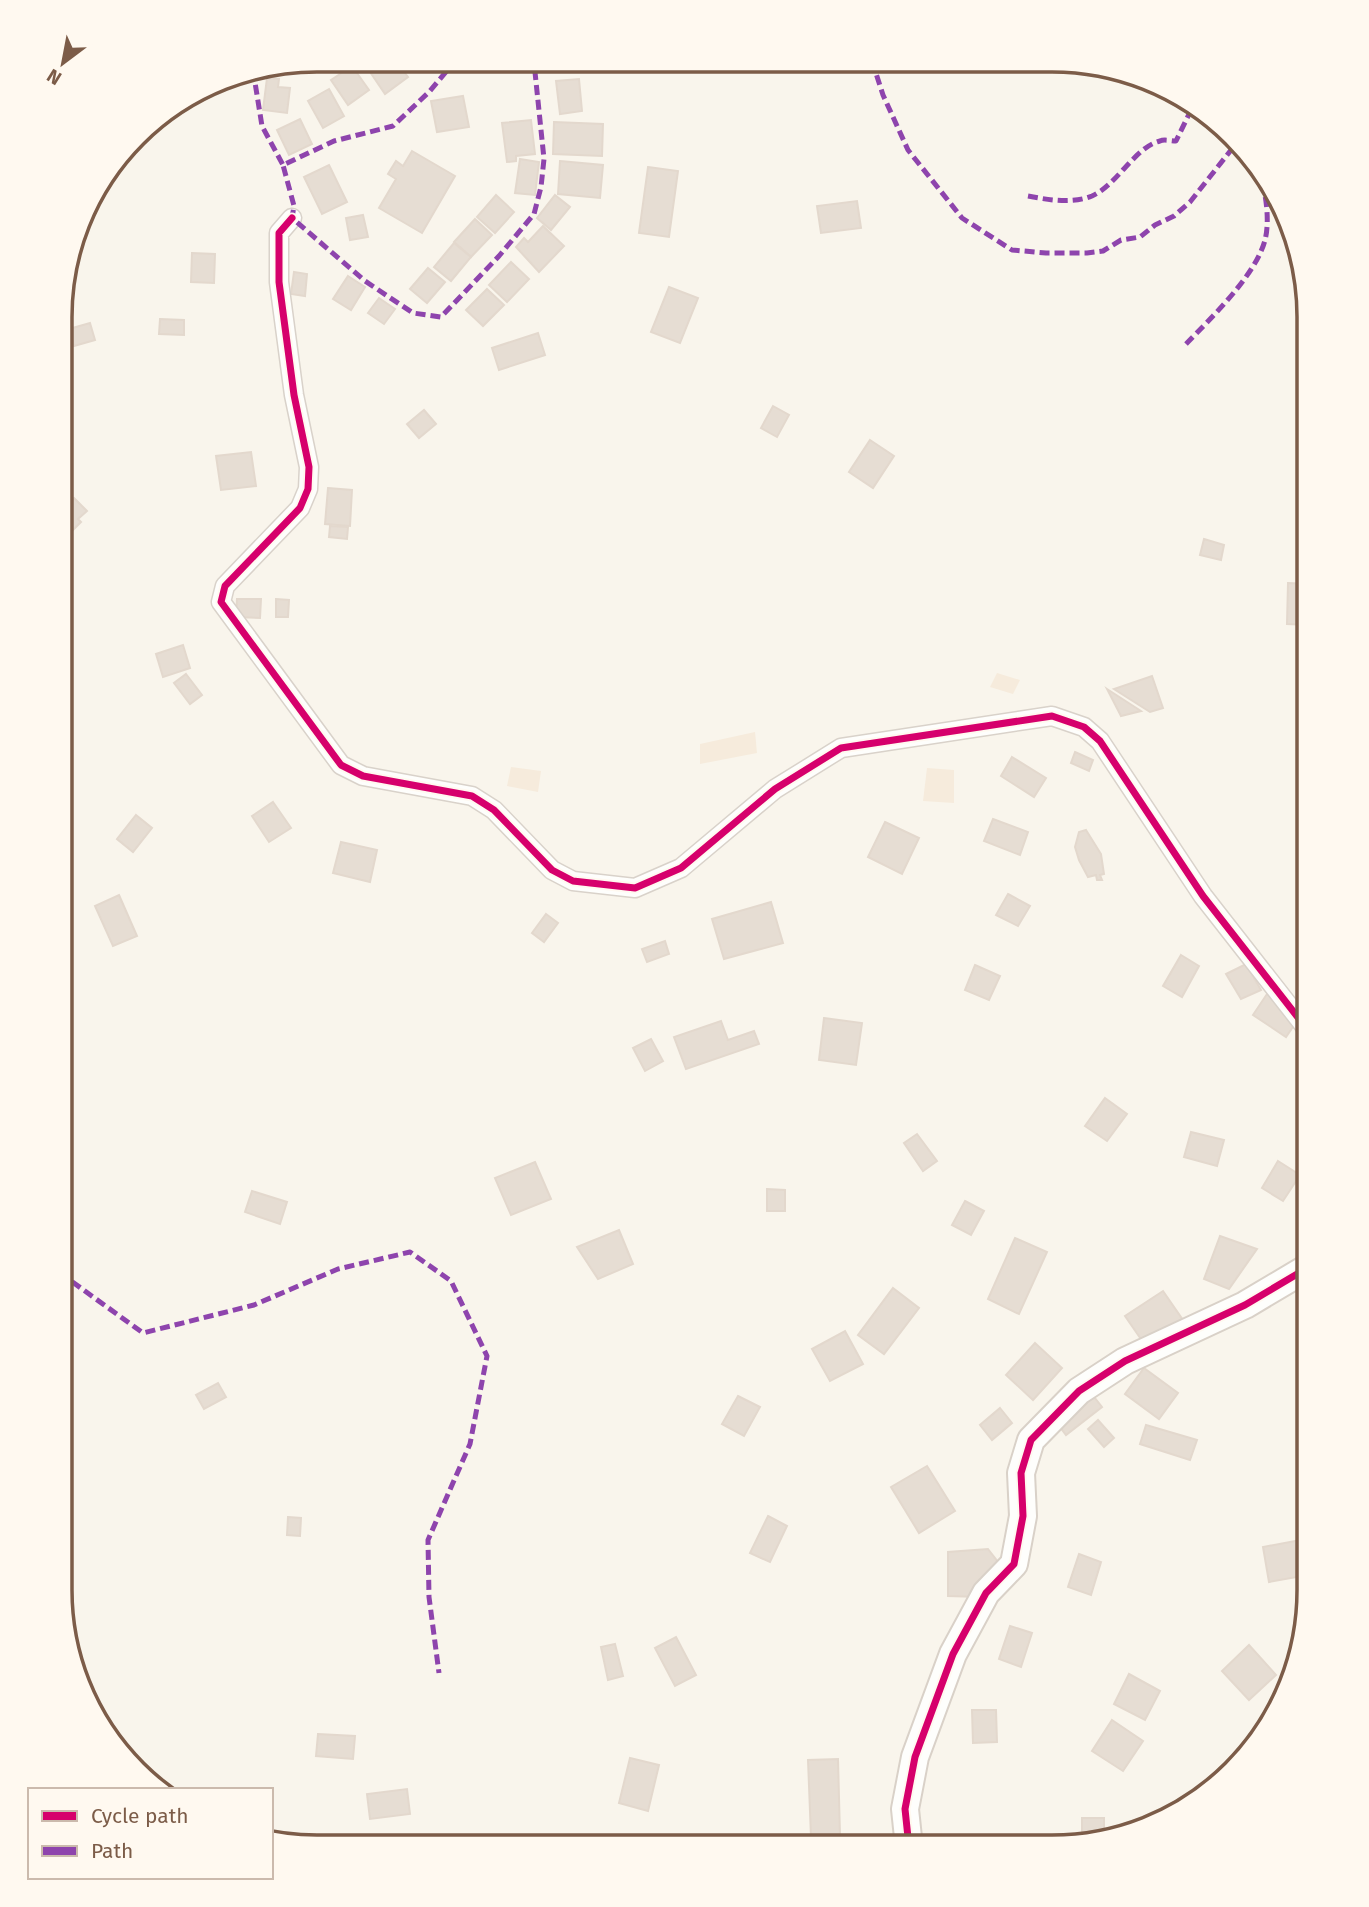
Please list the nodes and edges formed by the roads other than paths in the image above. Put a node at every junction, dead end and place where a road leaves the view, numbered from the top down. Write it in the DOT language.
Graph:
graph roads {
  1 [pos="292,218"];
  2 [pos="1297,1016"];
  3 [pos="1297,1274"];
  4 [pos="908,1835"];
  1 -- 2 [label="street"];
  3 -- 4 [label="street"];
}
